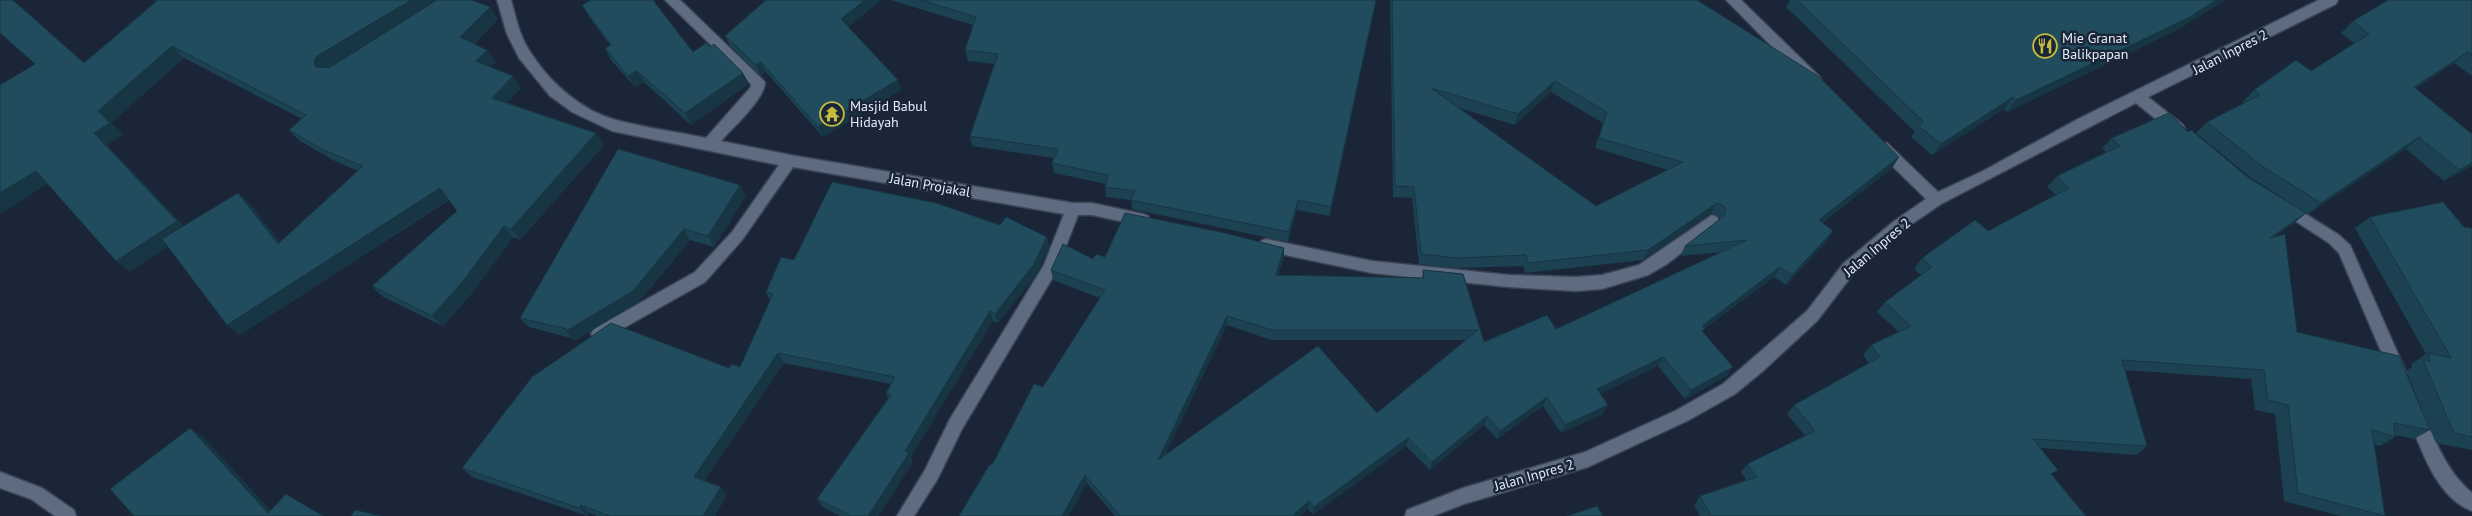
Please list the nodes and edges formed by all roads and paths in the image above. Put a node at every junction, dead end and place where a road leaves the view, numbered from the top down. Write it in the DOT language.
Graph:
graph roads {
  1 [pos="504,0"];
  2 [pos="672,0"];
  3 [pos="1734,0"];
  4 [pos="2331,0"];
  5 [pos="1823,88"];
  6 [pos="2138,97"];
  7 [pos="1872,137"];
  8 [pos="2191,140"];
  9 [pos="708,145"];
  10 [pos="790,161"];
  11 [pos="2271,198"];
  12 [pos="1936,200"];
  13 [pos="1073,209"];
  14 [pos="1712,221"];
  15 [pos="1155,223"];
  16 [pos="1253,242"];
  17 [pos="588,341"];
  18 [pos="2403,384"];
  19 [pos="2410,402"];
  20 [pos="0,480"];
  21 [pos="2472,504"];
  22 [pos="68,516"];
  23 [pos="905,516"];
  24 [pos="1412,516"];
  1 -- 9 [label="street, Jalan Projakal"];
  2 -- 9 [label="street"];
  3 -- 5 [label="street"];
  4 -- 6 [label="street, Jalan Inpres 2"];
  6 -- 8 [label="street"];
  6 -- 12 [label="street, Jalan Inpres 2"];
  7 -- 12 [label="street"];
  9 -- 10 [label="street, Jalan Projakal"];
  10 -- 13 [label="street, Jalan Projakal"];
  10 -- 17 [label="street"];
  11 -- 18 [label="street"];
  12 -- 24 [label="street, Jalan Inpres 2"];
  13 -- 15 [label="street, Jalan Projakal"];
  13 -- 23 [label="street"];
  14 -- 16 [label="street"];
  19 -- 21 [label="street"];
  20 -- 22 [label="street"];
}
